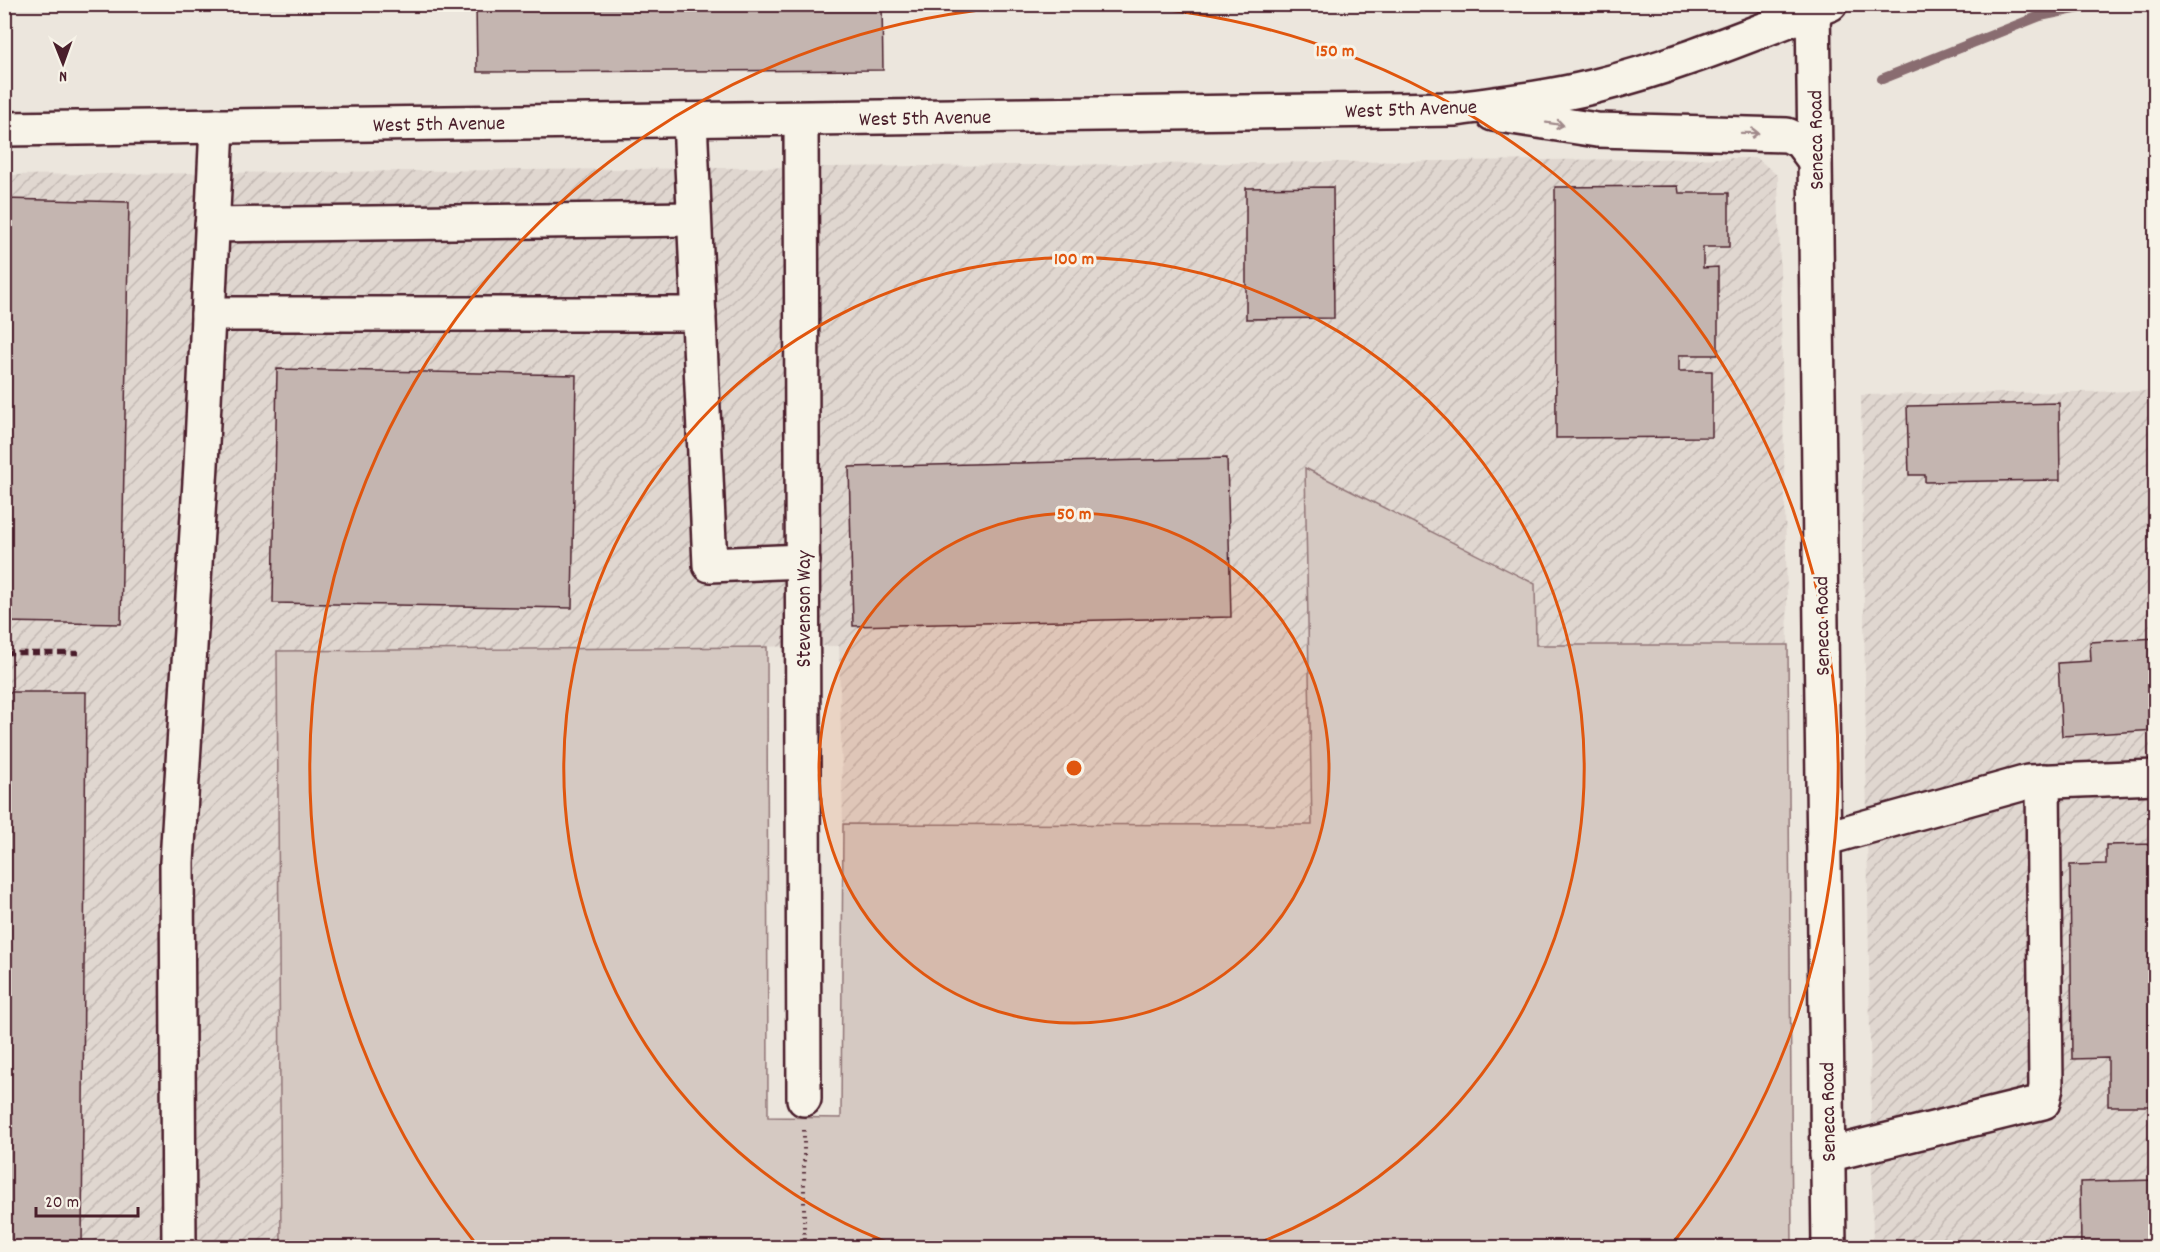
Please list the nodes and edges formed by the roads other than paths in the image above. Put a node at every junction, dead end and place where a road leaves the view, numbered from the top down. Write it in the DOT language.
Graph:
graph roads {
  1 [pos="1819,7"];
  2 [pos="1456,109"];
  3 [pos="801,119"];
  4 [pos="690,120"];
  5 [pos="217,126"];
  6 [pos="4,129"];
  7 [pos="1815,161"];
  8 [pos="694,219"];
  9 [pos="212,225"];
  10 [pos="208,314"];
  11 [pos="699,314"];
  12 [pos="802,561"];
  13 [pos="2156,777"];
  14 [pos="2043,782"];
  15 [pos="1823,839"];
  16 [pos="804,1099"];
  17 [pos="1827,1155"];
  18 [pos="179,1248"];
  19 [pos="1829,1248"];
  1 -- 2 [label="street, West 5th Avenue"];
  1 -- 7 [label="street, Seneca Road"];
  2 -- 3 [label="street, West 5th Avenue"];
  2 -- 7 [label="street, one-way"];
  3 -- 4 [label="street, West 5th Avenue"];
  3 -- 12 [label="street, Stevenson Way"];
  4 -- 5 [label="street, West 5th Avenue"];
  4 -- 8 [label="street"];
  5 -- 6 [label="street, West 5th Avenue"];
  5 -- 9 [label="street"];
  7 -- 15 [label="street, Seneca Road"];
  8 -- 9 [label="street"];
  8 -- 11 [label="street"];
  9 -- 10 [label="street"];
  10 -- 11 [label="street"];
  10 -- 18 [label="street"];
  11 -- 12 [label="street"];
  12 -- 16 [label="street, Stevenson Way"];
  13 -- 14 [label="street"];
  14 -- 15 [label="street"];
  14 -- 17 [label="street"];
  15 -- 17 [label="street, Seneca Road"];
  17 -- 19 [label="street, Seneca Road"];
}
